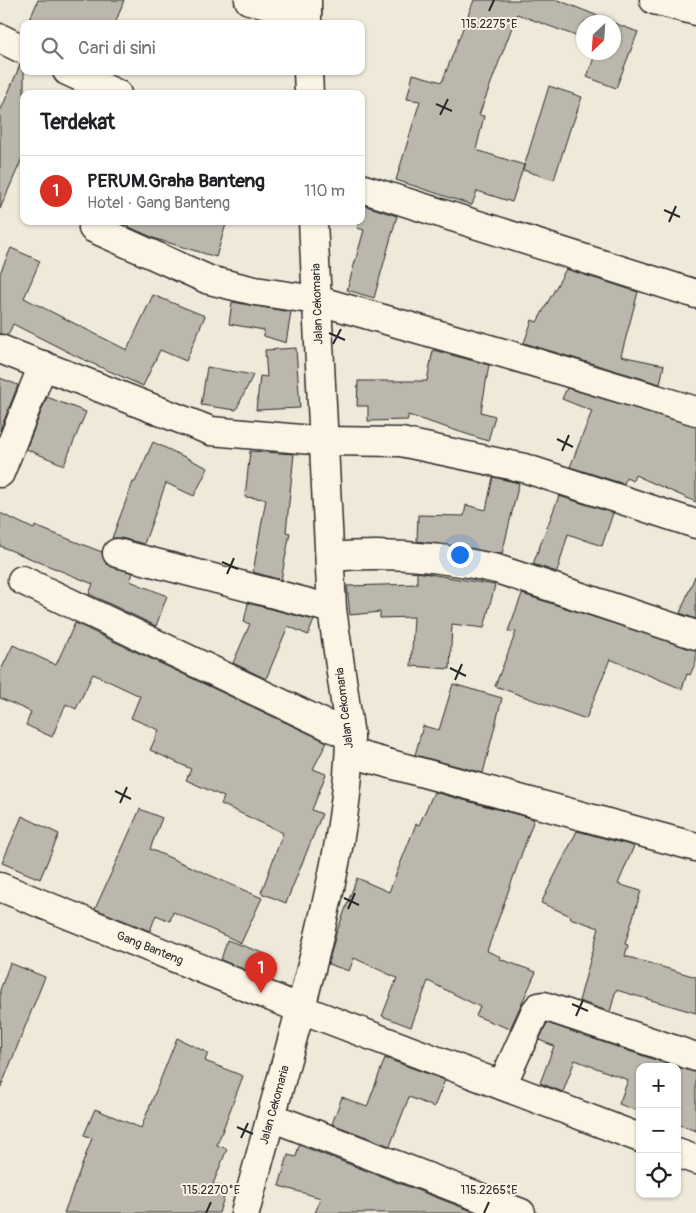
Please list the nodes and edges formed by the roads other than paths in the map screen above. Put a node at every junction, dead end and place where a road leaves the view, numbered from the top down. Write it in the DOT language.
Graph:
graph roads {
  1 [pos="249,0"];
  2 [pos="654,0"];
  3 [pos="696,11"];
  4 [pos="307,12"];
  5 [pos="0,38"];
  6 [pos="20,48"];
  7 [pos="76,75"];
  8 [pos="308,75"];
  9 [pos="108,90"];
  10 [pos="309,90"];
  11 [pos="365,189"];
  12 [pos="313,225"];
  13 [pos="93,228"];
  14 [pos="696,294"];
  15 [pos="316,300"];
  16 [pos="0,349"];
  17 [pos="43,365"];
  18 [pos="696,411"];
  19 [pos="323,441"];
  20 [pos="0,473"];
  21 [pos="696,524"];
  22 [pos="117,553"];
  23 [pos="330,557"];
  24 [pos="22,580"];
  25 [pos="332,609"];
  26 [pos="696,635"];
  27 [pos="350,744"];
  28 [pos="696,847"];
  29 [pos="0,887"];
  30 [pos="301,1010"];
  31 [pos="696,1057"];
  32 [pos="502,1085"];
  33 [pos="271,1117"];
  34 [pos="636,1136"];
  35 [pos="681,1154"];
  36 [pos="696,1160"];
  37 [pos="245,1213"];
  38 [pos="521,1213"];
  1 -- 4 [label="street"];
  2 -- 3 [label="street"];
  5 -- 6 [label="street"];
  7 -- 9 [label="street"];
  8 -- 10 [label="street"];
  11 -- 14 [label="street"];
  12 -- 15 [label="street, Jalan Cekomaria"];
  13 -- 15 [label="street"];
  15 -- 18 [label="street"];
  15 -- 19 [label="street, Jalan Cekomaria"];
  16 -- 17 [label="street"];
  17 -- 19 [label="street"];
  17 -- 20 [label="street"];
  19 -- 21 [label="street"];
  19 -- 23 [label="street, Jalan Cekomaria"];
  22 -- 25 [label="street"];
  23 -- 25 [label="street, Jalan Cekomaria"];
  23 -- 26 [label="street"];
  24 -- 27 [label="street"];
  25 -- 27 [label="street, Jalan Cekomaria"];
  27 -- 28 [label="street"];
  27 -- 30 [label="street, Jalan Cekomaria"];
  29 -- 30 [label="street, Gang Banteng"];
  30 -- 32 [label="street, Gang Banteng"];
  30 -- 33 [label="street, Jalan Cekomaria"];
  31 -- 32 [label="street"];
  32 -- 34 [label="street, Gang Banteng"];
  33 -- 37 [label="street, Jalan Cekomaria"];
  33 -- 38 [label="street"];
  35 -- 36 [label="street"];
}
